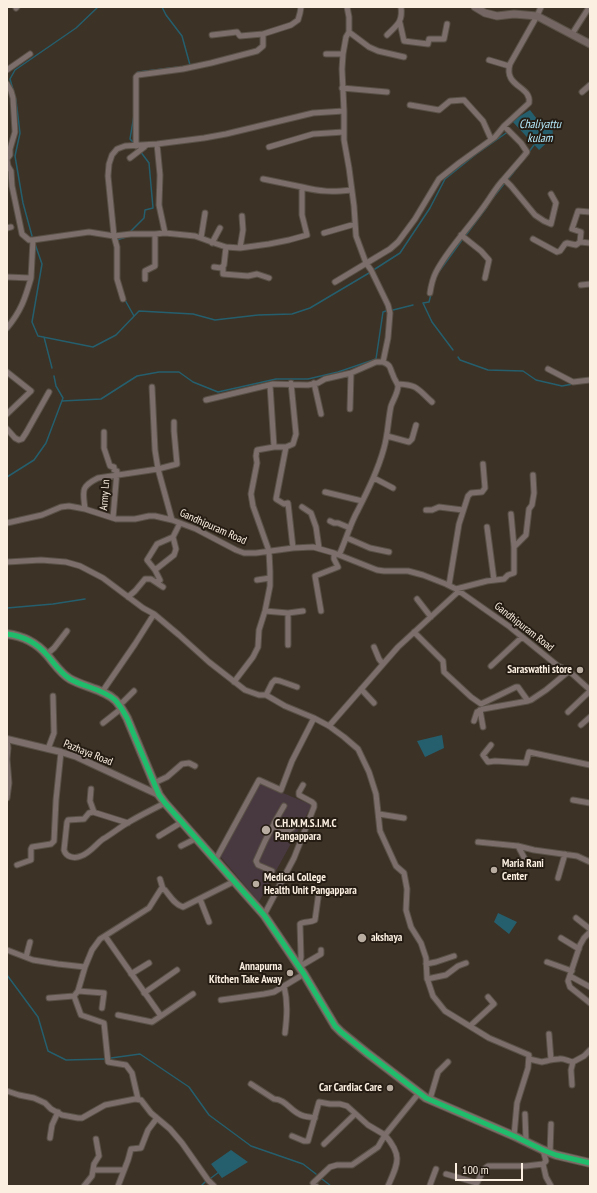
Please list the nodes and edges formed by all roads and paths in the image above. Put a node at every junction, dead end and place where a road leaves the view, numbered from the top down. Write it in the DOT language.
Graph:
graph roads {
  1 [pos="301,7"];
  2 [pos="347,7"];
  3 [pos="401,7"];
  4 [pos="475,7"];
  5 [pos="541,7"];
  6 [pos="588,9"];
  7 [pos="537,16"];
  8 [pos="400,23"];
  9 [pos="447,24"];
  10 [pos="349,32"];
  11 [pos="263,34"];
  12 [pos="572,34"];
  13 [pos="212,35"];
  14 [pos="387,35"];
  15 [pos="590,44"];
  16 [pos="30,54"];
  17 [pos="326,54"];
  18 [pos="343,54"];
  19 [pos="404,57"];
  20 [pos="489,60"];
  21 [pos="509,66"];
  22 [pos="7,70"];
  23 [pos="7,84"];
  24 [pos="590,85"];
  25 [pos="342,88"];
  26 [pos="387,92"];
  27 [pos="582,92"];
  28 [pos="410,105"];
  29 [pos="344,111"];
  30 [pos="504,126"];
  31 [pos="344,132"];
  32 [pos="491,139"];
  33 [pos="157,144"];
  34 [pos="147,145"];
  35 [pos="136,146"];
  36 [pos="269,146"];
  37 [pos="130,158"];
  38 [pos="7,159"];
  39 [pos="504,178"];
  40 [pos="263,179"];
  41 [pos="302,187"];
  42 [pos="352,190"];
  43 [pos="551,194"];
  44 [pos="590,212"];
  45 [pos="205,213"];
  46 [pos="242,216"];
  47 [pos="355,224"];
  48 [pos="220,228"];
  49 [pos="165,233"];
  50 [pos="324,233"];
  51 [pos="155,234"];
  52 [pos="461,235"];
  53 [pos="114,236"];
  54 [pos="201,238"];
  55 [pos="533,239"];
  56 [pos="33,240"];
  57 [pos="212,242"];
  58 [pos="580,242"];
  59 [pos="590,243"];
  60 [pos="226,247"];
  61 [pos="240,248"];
  62 [pos="366,263"];
  63 [pos="214,267"];
  64 [pos="223,267"];
  65 [pos="7,277"];
  66 [pos="31,278"];
  67 [pos="269,278"];
  68 [pos="485,278"];
  69 [pos="145,279"];
  70 [pos="335,282"];
  71 [pos="590,284"];
  72 [pos="581,285"];
  73 [pos="430,293"];
  74 [pos="123,299"];
  75 [pos="7,328"];
  76 [pos="383,362"];
  77 [pos="548,369"];
  78 [pos="7,372"];
  79 [pos="350,373"];
  80 [pos="590,380"];
  81 [pos="314,383"];
  82 [pos="291,384"];
  83 [pos="398,384"];
  84 [pos="270,385"];
  85 [pos="152,387"];
  86 [pos="49,392"];
  87 [pos="206,400"];
  88 [pos="432,402"];
  89 [pos="350,408"];
  90 [pos="7,414"];
  91 [pos="321,414"];
  92 [pos="174,422"];
  93 [pos="416,424"];
  94 [pos="7,429"];
  95 [pos="104,432"];
  96 [pos="387,436"];
  97 [pos="286,447"];
  98 [pos="274,448"];
  99 [pos="483,464"];
  100 [pos="158,468"];
  101 [pos="117,475"];
  102 [pos="533,476"];
  103 [pos="374,478"];
  104 [pos="393,488"];
  105 [pos="325,492"];
  106 [pos="362,501"];
  107 [pos="302,507"];
  108 [pos="85,509"];
  109 [pos="426,510"];
  110 [pos="464,510"];
  111 [pos="511,514"];
  112 [pos="113,518"];
  113 [pos="172,520"];
  114 [pos="330,521"];
  115 [pos="180,522"];
  116 [pos="7,523"];
  117 [pos="487,527"];
  118 [pos="350,528"];
  119 [pos="173,537"];
  120 [pos="347,538"];
  121 [pos="292,548"];
  122 [pos="319,548"];
  123 [pos="514,548"];
  124 [pos="269,551"];
  125 [pos="389,552"];
  126 [pos="336,554"];
  127 [pos="7,562"];
  128 [pos="155,570"];
  129 [pos="270,578"];
  130 [pos="257,580"];
  131 [pos="494,580"];
  132 [pos="156,582"];
  133 [pos="448,585"];
  134 [pos="163,587"];
  135 [pos="458,590"];
  136 [pos="128,597"];
  137 [pos="417,599"];
  138 [pos="265,611"];
  139 [pos="303,611"];
  140 [pos="321,611"];
  141 [pos="288,613"];
  142 [pos="154,614"];
  143 [pos="430,617"];
  144 [pos="67,631"];
  145 [pos="414,632"];
  146 [pos="7,634"];
  147 [pos="522,637"];
  148 [pos="288,645"];
  149 [pos="374,647"];
  150 [pos="47,654"];
  151 [pos="383,664"];
  152 [pos="491,666"];
  153 [pos="569,671"];
  154 [pos="234,682"];
  155 [pos="297,687"];
  156 [pos="361,689"];
  157 [pos="590,690"];
  158 [pos="134,691"];
  159 [pos="102,692"];
  160 [pos="266,695"];
  161 [pos="53,696"];
  162 [pos="528,701"];
  163 [pos="374,703"];
  164 [pos="120,706"];
  165 [pos="483,708"];
  166 [pos="568,712"];
  167 [pos="590,717"];
  168 [pos="314,718"];
  169 [pos="474,721"];
  170 [pos="103,723"];
  171 [pos="329,726"];
  172 [pos="581,726"];
  173 [pos="483,727"];
  174 [pos="7,739"];
  175 [pos="491,745"];
  176 [pos="48,749"];
  177 [pos="61,752"];
  178 [pos="590,765"];
  179 [pos="195,766"];
  180 [pos="154,783"];
  181 [pos="303,785"];
  182 [pos="91,789"];
  183 [pos="159,795"];
  184 [pos="7,798"];
  185 [pos="573,800"];
  186 [pos="165,803"];
  187 [pos="590,803"];
  188 [pos="284,806"];
  189 [pos="94,812"];
  190 [pos="379,814"];
  191 [pos="404,818"];
  192 [pos="182,822"];
  193 [pos="128,823"];
  194 [pos="274,824"];
  195 [pos="308,824"];
  196 [pos="158,836"];
  197 [pos="197,838"];
  198 [pos="478,842"];
  199 [pos="181,846"];
  200 [pos="518,846"];
  201 [pos="565,854"];
  202 [pos="216,859"];
  203 [pos="590,862"];
  204 [pos="524,864"];
  205 [pos="17,865"];
  206 [pos="272,871"];
  207 [pos="558,878"];
  208 [pos="160,879"];
  209 [pos="235,881"];
  210 [pos="163,889"];
  211 [pos="318,890"];
  212 [pos="200,899"];
  213 [pos="264,915"];
  214 [pos="576,918"];
  215 [pos="209,922"];
  216 [pos="590,930"];
  217 [pos="105,936"];
  218 [pos="561,938"];
  219 [pos="30,942"];
  220 [pos="579,949"];
  221 [pos="7,950"];
  222 [pos="321,950"];
  223 [pos="454,956"];
  224 [pos="26,958"];
  225 [pos="547,962"];
  226 [pos="148,963"];
  227 [pos="466,963"];
  228 [pos="426,964"];
  229 [pos="85,967"];
  230 [pos="298,967"];
  231 [pos="177,970"];
  232 [pos="131,974"];
  233 [pos="304,974"];
  234 [pos="571,974"];
  235 [pos="427,979"];
  236 [pos="284,986"];
  237 [pos="590,987"];
  238 [pos="78,991"];
  239 [pos="144,994"];
  240 [pos="192,994"];
  241 [pos="74,996"];
  242 [pos="488,997"];
  243 [pos="49,998"];
  244 [pos="221,1000"];
  245 [pos="590,1003"];
  246 [pos="102,1008"];
  247 [pos="118,1015"];
  248 [pos="161,1016"];
  249 [pos="470,1026"];
  250 [pos="285,1033"];
  251 [pos="549,1034"];
  252 [pos="590,1050"];
  253 [pos="529,1059"];
  254 [pos="551,1060"];
  255 [pos="448,1062"];
  256 [pos="572,1062"];
  257 [pos="251,1084"];
  258 [pos="572,1085"];
  259 [pos="7,1090"];
  260 [pos="419,1093"];
  261 [pos="138,1098"];
  262 [pos="430,1099"];
  263 [pos="58,1112"];
  264 [pos="355,1114"];
  265 [pos="525,1114"];
  266 [pos="157,1118"];
  267 [pos="315,1118"];
  268 [pos="551,1124"];
  269 [pos="385,1135"];
  270 [pos="292,1136"];
  271 [pos="514,1136"];
  272 [pos="50,1138"];
  273 [pos="96,1139"];
  274 [pos="526,1142"];
  275 [pos="324,1144"];
  276 [pos="547,1152"];
  277 [pos="590,1163"];
  278 [pos="543,1164"];
  279 [pos="436,1169"];
  280 [pos="93,1170"];
  281 [pos="124,1170"];
  282 [pos="446,1174"];
  283 [pos="476,1184"];
  284 [pos="313,1185"];
  285 [pos="84,1186"];
  286 [pos="118,1186"];
  287 [pos="214,1186"];
  288 [pos="388,1186"];
  289 [pos="432,1186"];
  290 [pos="551,1186"];
  1 -- 11 [label="street"];
  2 -- 10 [label="street"];
  3 -- 8 [label="street"];
  4 -- 7 [label="main road"];
  5 -- 7 [label="street"];
  6 -- 12 [label="street"];
  7 -- 12 [label="main road"];
  7 -- 21 [label="street"];
  8 -- 9 [label="street"];
  8 -- 14 [label="street"];
  10 -- 18 [label="street"];
  10 -- 19 [label="street"];
  11 -- 13 [label="street"];
  11 -- 35 [label="street"];
  12 -- 15 [label="main road"];
  16 -- 22 [label="street"];
  17 -- 18 [label="street"];
  18 -- 25 [label="street"];
  20 -- 21 [label="street"];
  21 -- 30 [label="street"];
  23 -- 38 [label="street"];
  24 -- 27 [label="street"];
  25 -- 26 [label="street"];
  25 -- 29 [label="street"];
  28 -- 32 [label="street"];
  29 -- 31 [label="street"];
  29 -- 33 [label="street"];
  30 -- 32 [label="street"];
  30 -- 39 [label="street"];
  31 -- 36 [label="street"];
  31 -- 42 [label="street"];
  32 -- 62 [label="street"];
  33 -- 34 [label="street"];
  33 -- 49 [label="street"];
  34 -- 35 [label="street"];
  34 -- 37 [label="street"];
  35 -- 53 [label="street"];
  38 -- 56 [label="street"];
  39 -- 43 [label="street"];
  39 -- 52 [label="street"];
  40 -- 41 [label="street"];
  41 -- 42 [label="street"];
  41 -- 61 [label="street"];
  42 -- 47 [label="street"];
  44 -- 58 [label="street"];
  45 -- 54 [label="street"];
  46 -- 61 [label="street"];
  47 -- 50 [label="street"];
  47 -- 62 [label="street"];
  48 -- 57 [label="street"];
  49 -- 51 [label="street"];
  49 -- 54 [label="street"];
  51 -- 53 [label="street"];
  51 -- 69 [label="street"];
  52 -- 68 [label="street"];
  52 -- 73 [label="street"];
  53 -- 56 [label="street"];
  53 -- 74 [label="street"];
  54 -- 57 [label="street"];
  55 -- 58 [label="street"];
  56 -- 66 [label="street"];
  57 -- 60 [label="street"];
  58 -- 59 [label="street"];
  60 -- 61 [label="street"];
  60 -- 64 [label="street"];
  62 -- 70 [label="street"];
  62 -- 76 [label="street"];
  63 -- 64 [label="street"];
  64 -- 67 [label="street"];
  65 -- 66 [label="street"];
  66 -- 75 [label="street"];
  71 -- 72 [label="street"];
  76 -- 79 [label="street"];
  76 -- 83 [label="street"];
  77 -- 80 [label="street"];
  78 -- 90 [label="street"];
  79 -- 81 [label="street"];
  79 -- 89 [label="street"];
  81 -- 82 [label="street"];
  81 -- 91 [label="street"];
  82 -- 84 [label="street"];
  82 -- 97 [label="street"];
  83 -- 88 [label="street"];
  83 -- 96 [label="street"];
  84 -- 87 [label="street"];
  84 -- 98 [label="street"];
  85 -- 100 [label="street"];
  86 -- 94 [label="street"];
  92 -- 100 [label="street"];
  93 -- 96 [label="street"];
  95 -- 101 [label="street, Army Ln"];
  96 -- 103 [label="street"];
  97 -- 98 [label="street"];
  97 -- 121 [label="street"];
  98 -- 124 [label="street"];
  99 -- 110 [label="street"];
  100 -- 101 [label="street"];
  100 -- 113 [label="street"];
  101 -- 108 [label="street"];
  101 -- 112 [label="street, Army Ln"];
  102 -- 123 [label="street"];
  103 -- 104 [label="street"];
  103 -- 106 [label="street"];
  105 -- 106 [label="street"];
  106 -- 118 [label="street"];
  107 -- 122 [label="street"];
  108 -- 112 [label="street, Gandhipuram Road"];
  108 -- 116 [label="street, Gandhipuram Road"];
  109 -- 110 [label="street"];
  110 -- 133 [label="street"];
  111 -- 123 [label="street"];
  112 -- 113 [label="street, Gandhipuram Road"];
  113 -- 115 [label="street, Gandhipuram Road"];
  114 -- 118 [label="street"];
  115 -- 119 [label="street"];
  115 -- 124 [label="street, Gandhipuram Road"];
  117 -- 131 [label="street"];
  118 -- 120 [label="street"];
  119 -- 128 [label="street"];
  119 -- 128 [label="street"];
  120 -- 125 [label="street"];
  120 -- 126 [label="street"];
  121 -- 122 [label="street, Gandhipuram Road"];
  121 -- 124 [label="street, Gandhipuram Road"];
  122 -- 126 [label="street, Gandhipuram Road"];
  123 -- 131 [label="street"];
  124 -- 129 [label="street"];
  126 -- 133 [label="street, Gandhipuram Road"];
  126 -- 140 [label="street"];
  127 -- 136 [label="street"];
  128 -- 132 [label="street"];
  129 -- 130 [label="street"];
  129 -- 138 [label="street"];
  131 -- 135 [label="street"];
  132 -- 134 [label="street"];
  132 -- 136 [label="street"];
  133 -- 135 [label="street, Gandhipuram Road"];
  135 -- 143 [label="street"];
  135 -- 147 [label="street, Gandhipuram Road"];
  136 -- 142 [label="street"];
  137 -- 143 [label="street"];
  138 -- 141 [label="street"];
  138 -- 154 [label="street"];
  139 -- 141 [label="street"];
  141 -- 148 [label="street"];
  142 -- 154 [label="street"];
  142 -- 159 [label="street"];
  143 -- 145 [label="street"];
  144 -- 150 [label="street"];
  145 -- 151 [label="street"];
  145 -- 165 [label="street"];
  146 -- 150 [label="main road"];
  147 -- 152 [label="street"];
  147 -- 153 [label="street, Gandhipuram Road"];
  149 -- 151 [label="street"];
  150 -- 159 [label="main road"];
  151 -- 156 [label="street"];
  153 -- 157 [label="street, Gandhipuram Road"];
  153 -- 162 [label="street"];
  154 -- 160 [label="street"];
  155 -- 160 [label="street"];
  156 -- 163 [label="street"];
  156 -- 171 [label="street"];
  157 -- 166 [label="street"];
  158 -- 164 [label="street"];
  159 -- 164 [label="main road"];
  160 -- 168 [label="street"];
  161 -- 176 [label="street"];
  162 -- 165 [label="street"];
  162 -- 165 [label="street"];
  164 -- 170 [label="street"];
  164 -- 180 [label="main road"];
  165 -- 169 [label="street"];
  165 -- 173 [label="street"];
  167 -- 172 [label="street"];
  168 -- 171 [label="street"];
  168 -- 202 [label="street"];
  171 -- 190 [label="street"];
  174 -- 176 [label="street, Pazhaya Road"];
  174 -- 184 [label="street"];
  175 -- 178 [label="street"];
  176 -- 177 [label="street, Pazhaya Road"];
  177 -- 183 [label="street, Pazhaya Road"];
  177 -- 205 [label="street"];
  179 -- 180 [label="street"];
  180 -- 183 [label="main road"];
  181 -- 195 [label="street"];
  182 -- 189 [label="street"];
  183 -- 186 [label="main road"];
  185 -- 187 [label="street"];
  186 -- 192 [label="main road"];
  186 -- 193 [label="street"];
  188 -- 194 [label="street"];
  189 -- 193 [label="street"];
  189 -- 193 [label="street"];
  190 -- 191 [label="street"];
  190 -- 228 [label="street"];
  192 -- 196 [label="street"];
  192 -- 197 [label="main road"];
  194 -- 195 [label="street"];
  194 -- 206 [label="street"];
  195 -- 213 [label="street"];
  197 -- 199 [label="street"];
  197 -- 202 [label="main road"];
  198 -- 200 [label="street"];
  200 -- 201 [label="street"];
  200 -- 204 [label="street"];
  201 -- 203 [label="street"];
  201 -- 207 [label="street"];
  202 -- 209 [label="main road"];
  208 -- 210 [label="street"];
  209 -- 212 [label="street"];
  209 -- 213 [label="main road"];
  210 -- 212 [label="street"];
  210 -- 217 [label="street"];
  211 -- 230 [label="street"];
  212 -- 215 [label="street"];
  213 -- 230 [label="main road"];
  214 -- 216 [label="street"];
  216 -- 220 [label="street"];
  217 -- 229 [label="street"];
  217 -- 232 [label="street"];
  218 -- 220 [label="street"];
  219 -- 224 [label="street"];
  220 -- 234 [label="street"];
  221 -- 224 [label="street"];
  222 -- 230 [label="street"];
  223 -- 228 [label="street"];
  224 -- 229 [label="street"];
  225 -- 234 [label="street"];
  226 -- 232 [label="street"];
  227 -- 235 [label="street"];
  228 -- 235 [label="street"];
  229 -- 238 [label="street"];
  230 -- 233 [label="main road"];
  231 -- 239 [label="street"];
  232 -- 239 [label="street"];
  233 -- 236 [label="street"];
  233 -- 260 [label="main road"];
  234 -- 237 [label="street"];
  234 -- 245 [label="street"];
  235 -- 249 [label="street"];
  236 -- 244 [label="street"];
  236 -- 250 [label="street"];
  238 -- 241 [label="street"];
  238 -- 246 [label="street"];
  239 -- 248 [label="street"];
  240 -- 248 [label="street"];
  241 -- 243 [label="street"];
  241 -- 261 [label="street"];
  242 -- 249 [label="street"];
  247 -- 248 [label="street"];
  249 -- 253 [label="street"];
  251 -- 254 [label="street"];
  252 -- 256 [label="street"];
  253 -- 254 [label="street"];
  253 -- 271 [label="street"];
  254 -- 256 [label="street"];
  255 -- 262 [label="street"];
  256 -- 258 [label="street"];
  257 -- 267 [label="street"];
  259 -- 263 [label="street"];
  260 -- 262 [label="main road"];
  260 -- 269 [label="street"];
  261 -- 263 [label="street"];
  261 -- 266 [label="street"];
  262 -- 271 [label="main road"];
  263 -- 272 [label="street"];
  264 -- 267 [label="street"];
  264 -- 269 [label="street"];
  264 -- 275 [label="street"];
  265 -- 274 [label="street"];
  266 -- 281 [label="street"];
  266 -- 287 [label="street"];
  267 -- 270 [label="street"];
  268 -- 276 [label="street"];
  269 -- 284 [label="street"];
  269 -- 288 [label="street"];
  271 -- 274 [label="main road"];
  273 -- 280 [label="street"];
  274 -- 276 [label="main road"];
  276 -- 277 [label="main road"];
  276 -- 278 [label="street"];
  278 -- 283 [label="street"];
  278 -- 290 [label="street"];
  279 -- 289 [label="street"];
  280 -- 281 [label="street"];
  280 -- 285 [label="street"];
  281 -- 286 [label="street"];
  282 -- 283 [label="street"];
}
